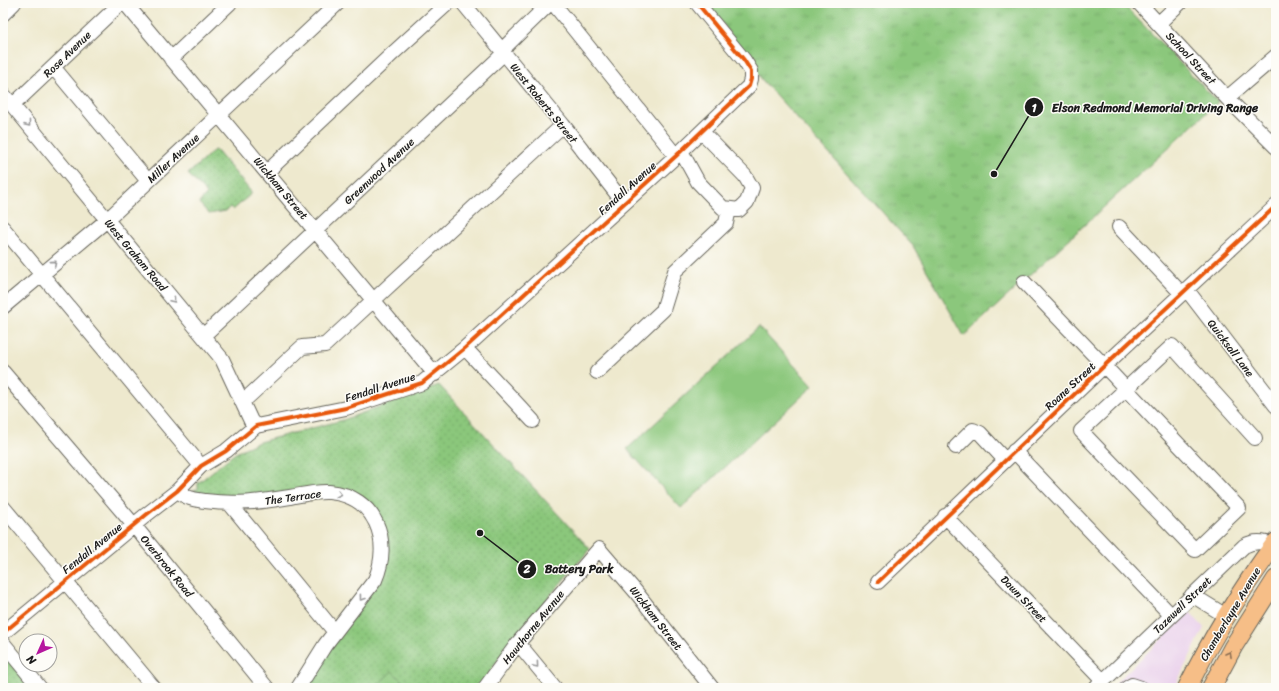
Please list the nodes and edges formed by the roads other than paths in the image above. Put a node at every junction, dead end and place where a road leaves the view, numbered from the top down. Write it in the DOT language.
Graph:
graph roads {
  1 [pos="14,3"];
  2 [pos="121,3"];
  3 [pos="126,3"];
  4 [pos="230,3"];
  5 [pos="448,3"];
  6 [pos="463,3"];
  7 [pos="551,3"];
  8 [pos="697,3"];
  9 [pos="1139,3"];
  10 [pos="1180,3"];
  11 [pos="330,6"];
  12 [pos="3,14"];
  13 [pos="1159,23"];
  14 [pos="503,52"];
  15 [pos="1276,56"];
  16 [pos="171,59"];
  17 [pos="54,68"];
  18 [pos="3,94"];
  19 [pos="1228,98"];
  20 [pos="13,105"];
  21 [pos="219,115"];
  22 [pos="563,125"];
  23 [pos="702,132"];
  24 [pos="1276,147"];
  25 [pos="678,154"];
  26 [pos="267,172"];
  27 [pos="148,181"];
  28 [pos="624,203"];
  29 [pos="1276,206"];
  30 [pos="729,209"];
  31 [pos="107,220"];
  32 [pos="1119,227"];
  33 [pos="3,228"];
  34 [pos="316,230"];
  35 [pos="41,274"];
  36 [pos="1024,282"];
  37 [pos="1184,292"];
  38 [pos="374,300"];
  39 [pos="3,307"];
  40 [pos="203,336"];
  41 [pos="465,348"];
  42 [pos="1104,366"];
  43 [pos="3,372"];
  44 [pos="597,372"];
  45 [pos="435,374"];
  46 [pos="1126,389"];
  47 [pos="241,399"];
  48 [pos="1276,406"];
  49 [pos="533,421"];
  50 [pos="256,426"];
  51 [pos="1255,438"];
  52 [pos="956,447"];
  53 [pos="1010,455"];
  54 [pos="201,466"];
  55 [pos="177,491"];
  56 [pos="230,504"];
  57 [pos="3,507"];
  58 [pos="945,516"];
  59 [pos="134,525"];
  60 [pos="1275,545"];
  61 [pos="598,548"];
  62 [pos="1276,579"];
  63 [pos="65,582"];
  64 [pos="878,582"];
  65 [pos="1192,595"];
  66 [pos="1172,615"];
  67 [pos="1226,616"];
  68 [pos="335,632"];
  69 [pos="3,633"];
  70 [pos="3,643"];
  71 [pos="518,643"];
  72 [pos="1099,685"];
  73 [pos="40,688"];
  74 [pos="154,688"];
  75 [pos="267,688"];
  76 [pos="298,688"];
  77 [pos="485,688"];
  78 [pos="555,688"];
  79 [pos="712,688"];
  80 [pos="1127,688"];
  81 [pos="1141,688"];
  82 [pos="1187,688"];
  83 [pos="1211,688"];
  1 -- 12 [label="street"];
  2 -- 17 [label="street, Rose Avenue"];
  3 -- 16 [label="street, Wickham Street"];
  4 -- 16 [label="street"];
  5 -- 26 [label="street"];
  6 -- 14 [label="street, West Roberts Street"];
  7 -- 14 [label="street, Greenwood Avenue"];
  7 -- 25 [label="street"];
  8 -- 23 [label="street, Fendall Avenue"];
  9 -- 13 [label="street, School Street"];
  10 -- 13 [label="street"];
  11 -- 21 [label="street, Miller Avenue"];
  13 -- 19 [label="street, School Street"];
  14 -- 22 [label="street, West Roberts Street"];
  14 -- 34 [label="street, Greenwood Avenue"];
  15 -- 19 [label="street"];
  16 -- 21 [label="street, Wickham Street"];
  17 -- 20 [label="street, Rose Avenue"];
  17 -- 27 [label="street"];
  18 -- 20 [label="street, West Graham Road"];
  19 -- 24 [label="street, School Street"];
  20 -- 31 [label="street, West Graham Road, one-way"];
  21 -- 26 [label="street, Wickham Street"];
  21 -- 27 [label="street, Miller Avenue"];
  22 -- 28 [label="street, West Roberts Street"];
  22 -- 38 [label="street"];
  23 -- 25 [label="street, Fendall Avenue"];
  23 -- 30 [label="street"];
  25 -- 28 [label="street, Fendall Avenue"];
  25 -- 30 [label="street"];
  26 -- 34 [label="street, Wickham Street"];
  27 -- 31 [label="street, Miller Avenue"];
  28 -- 41 [label="street, Fendall Avenue"];
  29 -- 37 [label="street, Roane Street"];
  30 -- 44 [label="street"];
  35 -- 31 [label="street, Miller Avenue, one-way"];
  31 -- 40 [label="street, West Graham Road, one-way"];
  32 -- 37 [label="street, Quicksall Lane"];
  33 -- 35 [label="street"];
  34 -- 38 [label="street, Wickham Street"];
  34 -- 40 [label="street, Greenwood Avenue"];
  35 -- 39 [label="street, Miller Avenue"];
  35 -- 54 [label="street"];
  36 -- 42 [label="street"];
  37 -- 42 [label="street, Roane Street"];
  37 -- 48 [label="street, Quicksall Lane"];
  38 -- 45 [label="street, Wickham Street"];
  38 -- 47 [label="street"];
  40 -- 47 [label="street, West Graham Road"];
  41 -- 45 [label="street, Fendall Avenue"];
  41 -- 49 [label="street"];
  42 -- 46 [label="street"];
  42 -- 53 [label="street, Roane Street"];
  43 -- 59 [label="street, Overbrook Road"];
  45 -- 50 [label="street, Fendall Avenue"];
  46 -- 46 [label="street"];
  46 -- 51 [label="street"];
  47 -- 50 [label="street, West Graham Road"];
  50 -- 54 [label="street, Fendall Avenue"];
  52 -- 53 [label="street"];
  53 -- 58 [label="street, Roane Street"];
  53 -- 66 [label="street"];
  54 -- 55 [label="street, Fendall Avenue"];
  55 -- 56 [label="street, The Terrace"];
  55 -- 59 [label="street, Fendall Avenue"];
  56 -- 68 [label="street"];
  56 -- 68 [label="street, The Terrace, one-way"];
  57 -- 63 [label="street"];
  58 -- 64 [label="street, Roane Street"];
  58 -- 72 [label="street, Dawn Street"];
  59 -- 63 [label="street, Fendall Avenue"];
  59 -- 75 [label="street, Overbrook Road"];
  60 -- 65 [label="street, Tazewell Street"];
  60 -- 67 [label="main road, Chamberlayne Avenue"];
  61 -- 71 [label="street, Hawthorne Avenue"];
  61 -- 79 [label="street, Wickham Street"];
  83 -- 62 [label="main road, Chamberlayne Avenue, one-way"];
  63 -- 69 [label="street, Fendall Avenue"];
  63 -- 74 [label="street"];
  65 -- 66 [label="street, Tazewell Street"];
  65 -- 67 [label="street"];
  66 -- 72 [label="street, Tazewell Street"];
  67 -- 82 [label="main road, Chamberlayne Avenue"];
  68 -- 76 [label="street, The Terrace"];
  70 -- 73 [label="street"];
  71 -- 77 [label="street, Hawthorne Avenue"];
  71 -- 78 [label="street, one-way"];
  80 -- 81 [label="street"];
}
